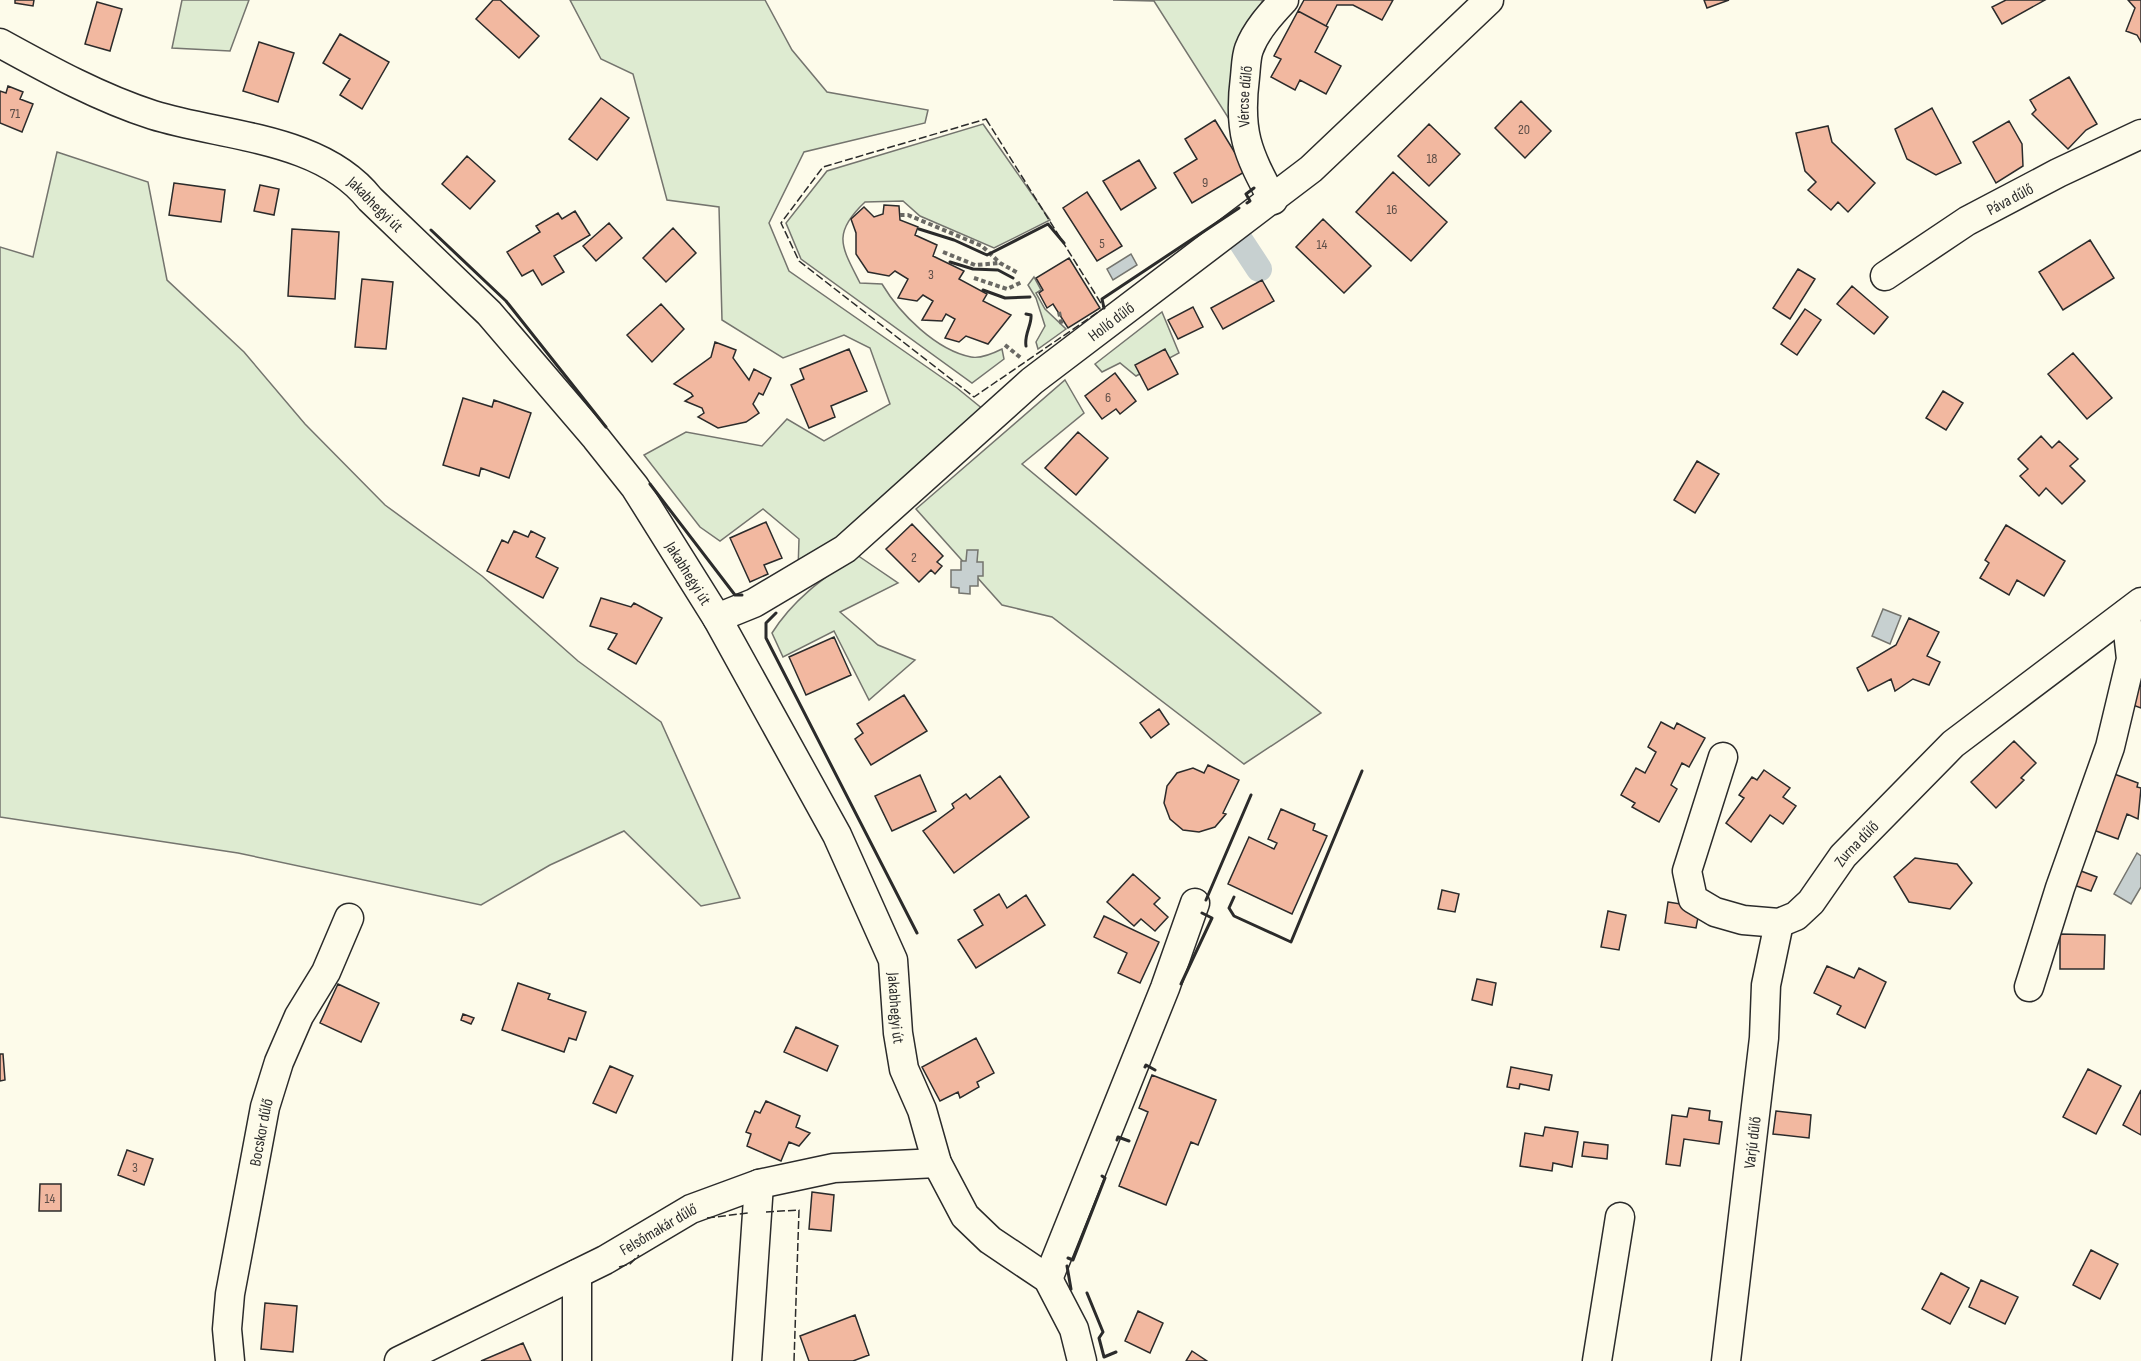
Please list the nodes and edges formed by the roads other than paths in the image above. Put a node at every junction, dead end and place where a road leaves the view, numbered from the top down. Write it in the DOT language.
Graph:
graph roads {
  1 [pos="1284,0"];
  2 [pos="1489,0"];
  3 [pos="0,44"];
  4 [pos="2141,134"];
  5 [pos="1273,200"];
  6 [pos="1885,276"];
  7 [pos="2133,608"];
  8 [pos="717,618"];
  9 [pos="1723,757"];
  10 [pos="1195,903"];
  11 [pos="349,918"];
  12 [pos="1779,923"];
  13 [pos="2030,987"];
  14 [pos="937,1163"];
  15 [pos="759,1184"];
  16 [pos="1620,1217"];
  17 [pos="577,1274"];
  18 [pos="1048,1279"];
  19 [pos="230,1361"];
  20 [pos="399,1361"];
  21 [pos="577,1361"];
  22 [pos="747,1361"];
  23 [pos="1082,1361"];
  24 [pos="1597,1361"];
  25 [pos="1726,1361"];
  1 -- 5 [label="street, Vércse dűlő"];
  2 -- 5 [label="street, Holló dűlő"];
  3 -- 8 [label="street, Jakabhegyi út"];
  4 -- 6 [label="street, Páva dűlő"];
  5 -- 8 [label="street, Holló dűlő"];
  7 -- 12 [label="street, Zurna dűlő"];
  7 -- 13 [label="street, Zurna dűlő"];
  8 -- 14 [label="street, Jakabhegyi út"];
  9 -- 12 [label="street"];
  10 -- 18 [label="street"];
  11 -- 19 [label="street, Bocskor dűlő"];
  12 -- 25 [label="street, Varjú dűlő"];
  14 -- 15 [label="street, Felsőmakár dűlő"];
  14 -- 18 [label="street, Jakabhegyi út"];
  15 -- 17 [label="street, Felsőmakár dűlő"];
  15 -- 22 [label="street"];
  16 -- 24 [label="street"];
  17 -- 20 [label="street, Felsőmakár dűlő"];
  17 -- 21 [label="street"];
  18 -- 23 [label="street, Jakabhegyi út"];
}
